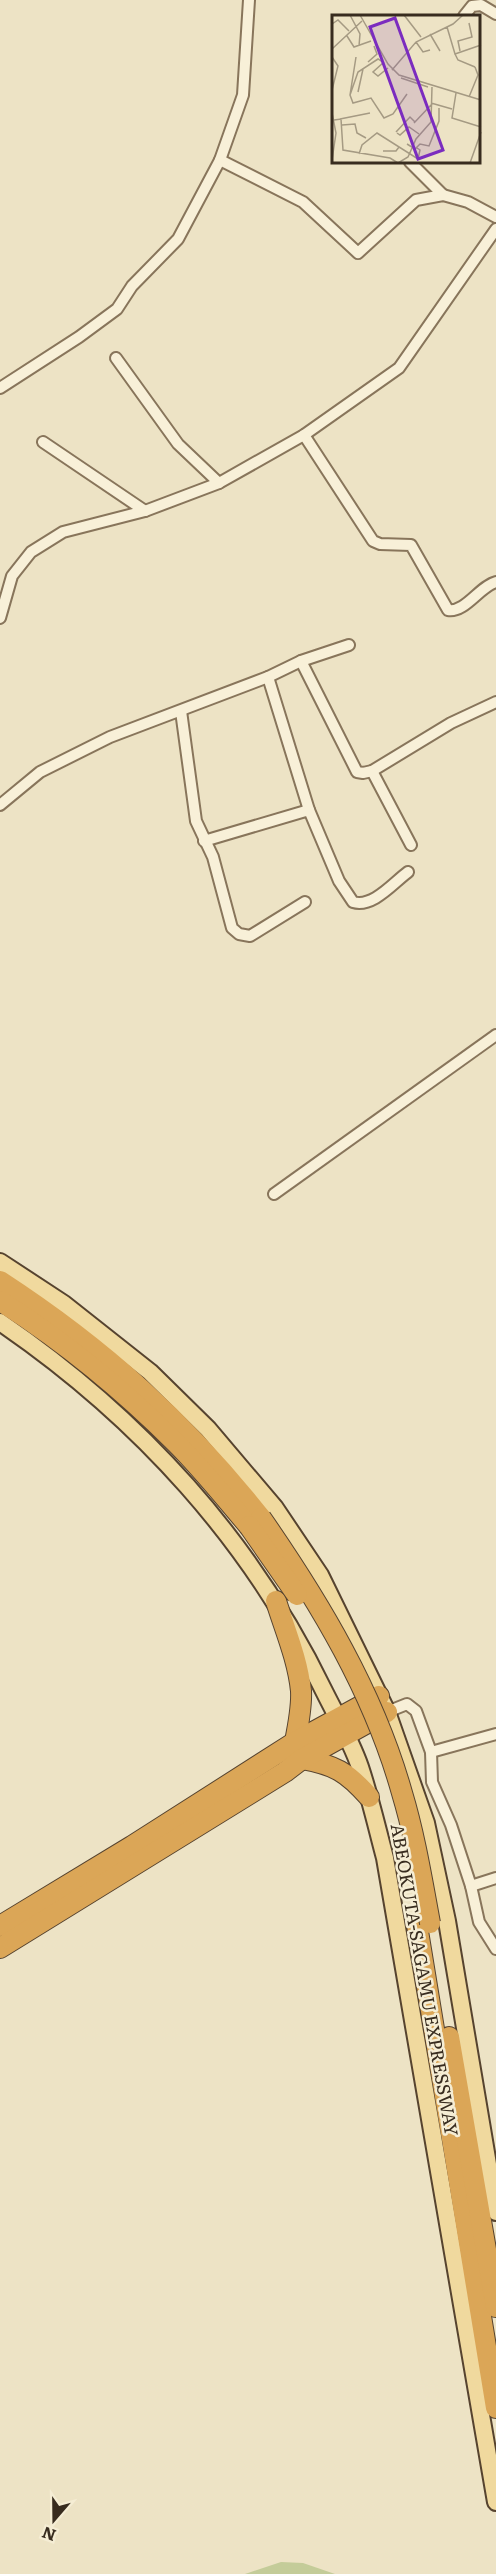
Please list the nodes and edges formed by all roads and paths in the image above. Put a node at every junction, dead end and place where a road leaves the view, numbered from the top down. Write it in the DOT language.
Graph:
graph roads {
  1 [pos="249,0"];
  2 [pos="496,14"];
  3 [pos="465,15"];
  4 [pos="220,160"];
  5 [pos="412,164"];
  6 [pos="443,195"];
  7 [pos="496,217"];
  8 [pos="496,229"];
  9 [pos="116,358"];
  10 [pos="0,388"];
  11 [pos="304,435"];
  12 [pos="43,442"];
  13 [pos="219,483"];
  14 [pos="145,511"];
  15 [pos="496,582"];
  16 [pos="0,618"];
  17 [pos="349,645"];
  18 [pos="302,661"];
  19 [pos="268,677"];
  20 [pos="496,702"];
  21 [pos="181,711"];
  22 [pos="372,771"];
  23 [pos="0,805"];
  24 [pos="309,810"];
  25 [pos="204,841"];
  26 [pos="411,845"];
  27 [pos="408,872"];
  28 [pos="305,902"];
  29 [pos="496,1035"];
  30 [pos="274,1194"];
  31 [pos="0,1262"];
  32 [pos="0,1281"];
  33 [pos="0,1301"];
  34 [pos="0,1322"];
  35 [pos="255,1522"];
  36 [pos="276,1601"];
  37 [pos="383,1704"];
  38 [pos="342,1726"];
  39 [pos="496,1734"];
  40 [pos="299,1750"];
  41 [pos="431,1752"];
  42 [pos="369,1797"];
  43 [pos="496,1878"];
  44 [pos="471,1886"];
  45 [pos="423,1924"];
  46 [pos="0,1926"];
  47 [pos="0,1948"];
  48 [pos="496,1949"];
  49 [pos="496,2212"];
  50 [pos="496,2307"];
  51 [pos="479,2356"];
  52 [pos="496,2408"];
  53 [pos="496,2502"];
  1 -- 4 [label="street"];
  2 -- 3 [label="street"];
  4 -- 6 [label="street"];
  4 -- 10 [label="street"];
  5 -- 6 [label="street"];
  6 -- 7 [label="street"];
  8 -- 11 [label="street"];
  9 -- 13 [label="street"];
  11 -- 13 [label="street"];
  11 -- 15 [label="street"];
  12 -- 14 [label="street"];
  13 -- 14 [label="street"];
  14 -- 16 [label="street"];
  17 -- 18 [label="street"];
  18 -- 19 [label="street"];
  18 -- 22 [label="street"];
  19 -- 21 [label="street"];
  19 -- 24 [label="street"];
  20 -- 22 [label="street"];
  21 -- 23 [label="street"];
  21 -- 25 [label="street"];
  22 -- 26 [label="street"];
  24 -- 25 [label="street"];
  24 -- 27 [label="street"];
  25 -- 28 [label="street"];
  29 -- 30 [label="street"];
  31 -- 37 [label="main road"];
  32 -- 35 [label="highway, ABEOKUTA-SAGAMU EXPRESSWAY"];
  33 -- 35 [label="highway, ABEOKUTA-SAGAMU EXPRESSWAY"];
  34 -- 36 [label="main road"];
  35 -- 45 [label="highway, ABEOKUTA-SAGAMU EXPRESSWAY, bridge"];
  36 -- 38 [label="main road"];
  36 -- 40 [label="highway"];
  37 -- 38 [label="highway"];
  37 -- 41 [label="street"];
  37 -- 49 [label="main road"];
  38 -- 40 [label="highway"];
  38 -- 42 [label="main road"];
  39 -- 41 [label="street"];
  40 -- 42 [label="highway"];
  40 -- 46 [label="highway"];
  40 -- 47 [label="highway"];
  41 -- 44 [label="street"];
  42 -- 51 [label="main road"];
  43 -- 44 [label="street"];
  44 -- 48 [label="street"];
  45 -- 50 [label="highway, ABEOKUTA-SAGAMU EXPRESSWAY"];
  45 -- 51 [label="highway, ABEOKUTA-SAGAMU EXPRESSWAY"];
  51 -- 52 [label="highway, ABEOKUTA-SAGAMU EXPRESSWAY"];
  51 -- 53 [label="main road"];
}
